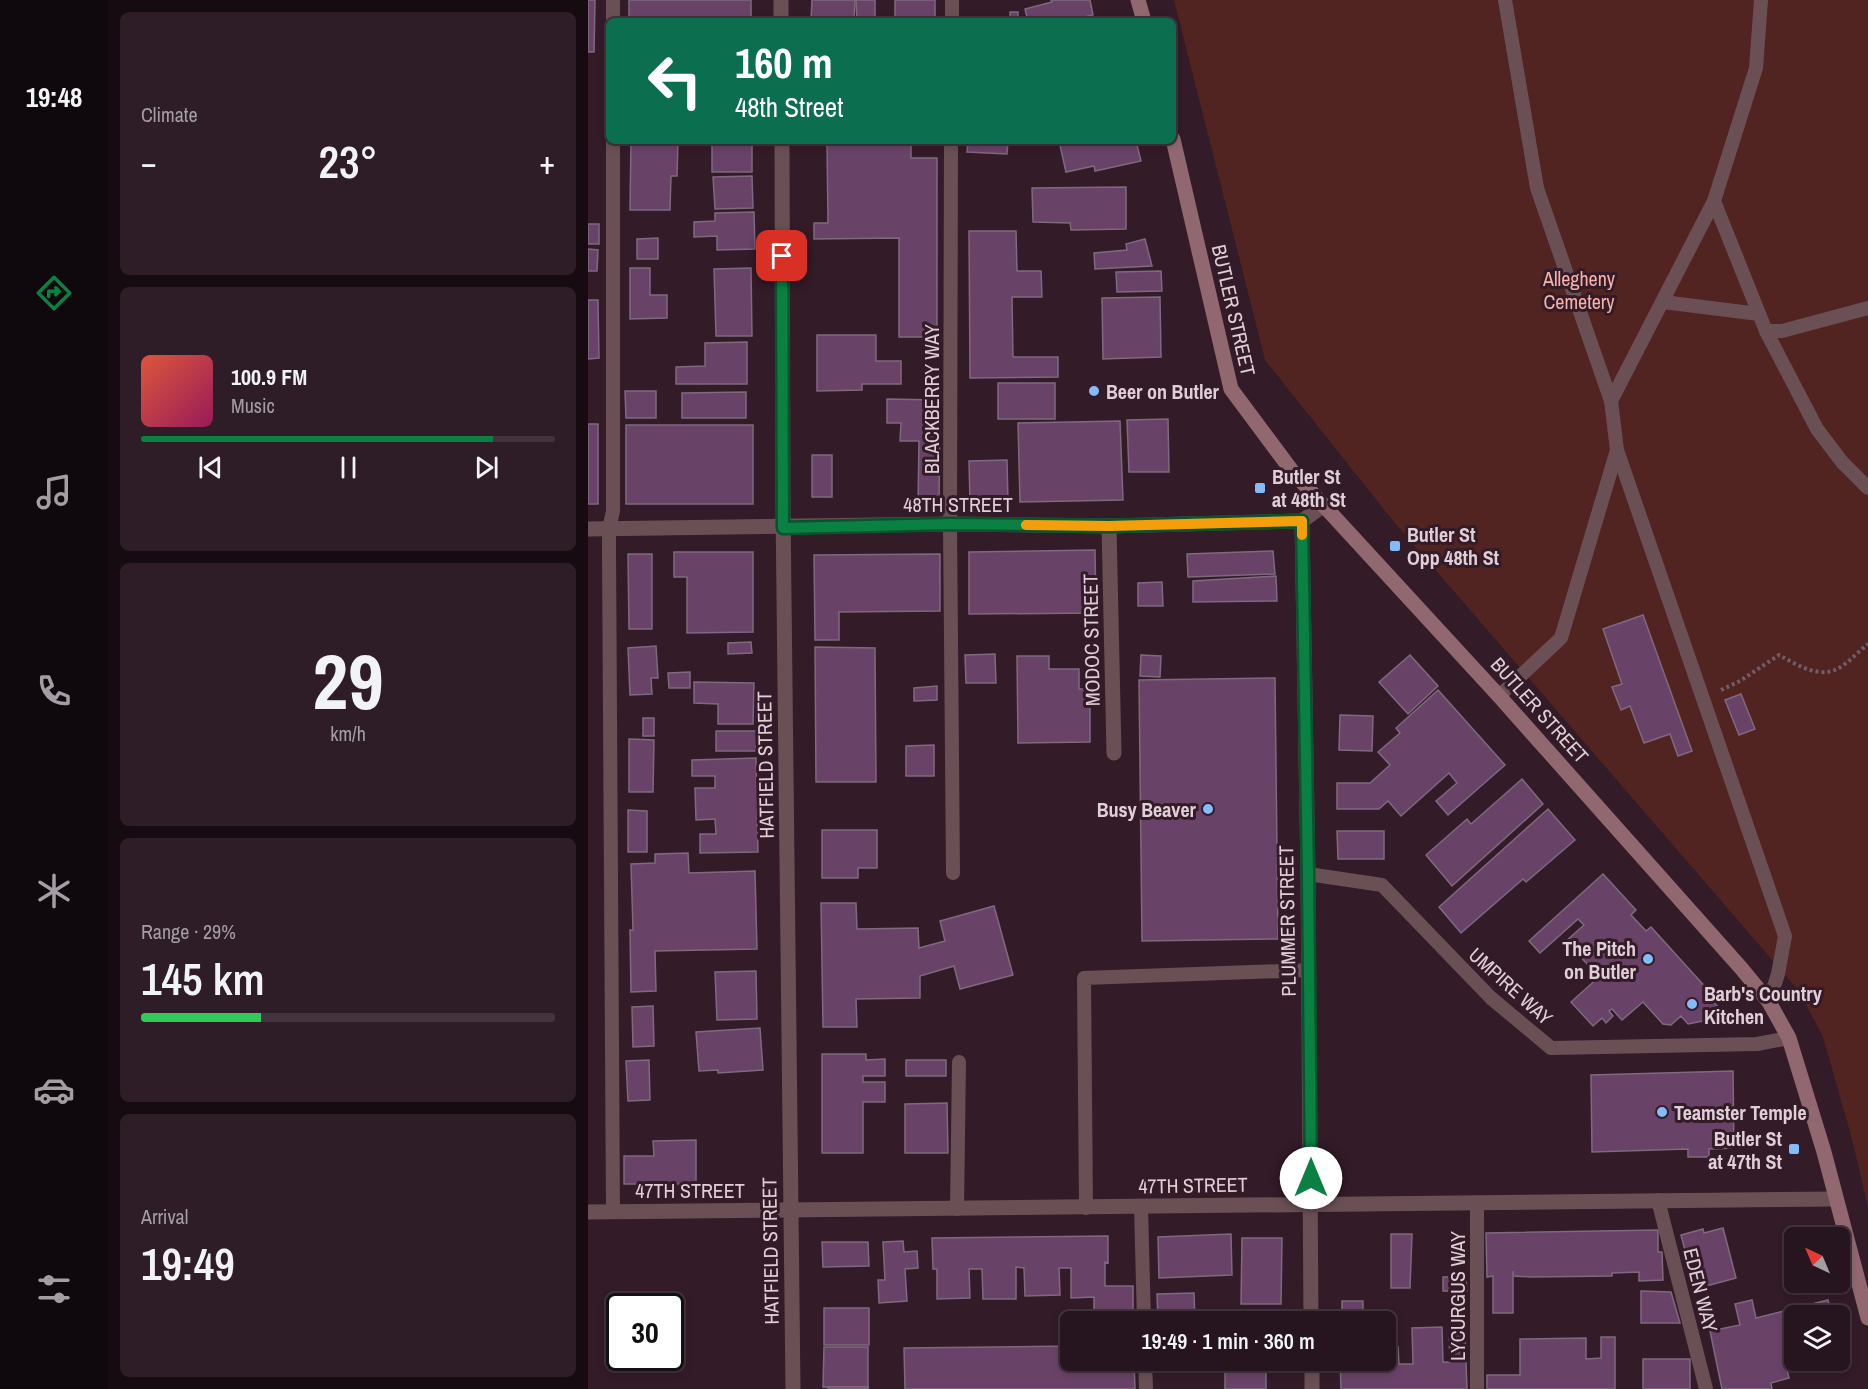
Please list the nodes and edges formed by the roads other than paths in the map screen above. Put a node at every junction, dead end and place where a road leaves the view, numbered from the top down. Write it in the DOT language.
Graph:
graph roads {
  1 [pos="613,0"];
  2 [pos="781,0"];
  3 [pos="952,0"];
  4 [pos="1138,0"];
  5 [pos="1505,0"];
  6 [pos="1761,0"];
  7 [pos="613,18"];
  8 [pos="781,18"];
  9 [pos="952,18"];
  10 [pos="1143,18"];
  11 [pos="613,144"];
  12 [pos="782,144"];
  13 [pos="951,144"];
  14 [pos="1174,144"];
  15 [pos="1714,201"];
  16 [pos="1663,302"];
  17 [pos="1868,308"];
  18 [pos="1759,314"];
  19 [pos="1766,331"];
  20 [pos="1611,401"];
  21 [pos="1617,450"];
  22 [pos="1868,488"];
  23 [pos="1324,505"];
  24 [pos="1302,521"];
  25 [pos="950,524"];
  26 [pos="1109,526"];
  27 [pos="783,528"];
  28 [pos="609,529"];
  29 [pos="588,530"];
  30 [pos="1499,696"];
  31 [pos="1114,753"];
  32 [pos="954,873"];
  33 [pos="1308,874"];
  34 [pos="1309,970"];
  35 [pos="1769,1002"];
  36 [pos="1789,1038"];
  37 [pos="959,1062"];
  38 [pos="1835,1199"];
  39 [pos="1658,1200"];
  40 [pos="1477,1203"];
  41 [pos="1311,1204"];
  42 [pos="1141,1207"];
  43 [pos="1086,1208"];
  44 [pos="957,1209"];
  45 [pos="791,1211"];
  46 [pos="588,1212"];
  47 [pos="613,1212"];
  48 [pos="1144,1311"];
  49 [pos="1311,1311"];
  50 [pos="1868,1318"];
  51 [pos="1145,1371"];
  52 [pos="1312,1371"];
  53 [pos="793,1389"];
  54 [pos="1146,1389"];
  55 [pos="1312,1389"];
  56 [pos="1477,1389"];
  57 [pos="1706,1389"];
  1 -- 7 [label="lane"];
  2 -- 8 [label="street"];
  3 -- 9 [label="lane"];
  4 -- 10 [label="main road"];
  5 -- 20 [label="lane"];
  6 -- 15 [label="lane"];
  11 -- 28 [label="lane"];
  12 -- 27 [label="street, HATFIELD STREET"];
  13 -- 25 [label="lane, BLACKBERRY WAY"];
  14 -- 23 [label="main road, BUTLER STREET"];
  15 -- 16 [label="lane"];
  15 -- 18 [label="lane"];
  16 -- 18 [label="lane"];
  16 -- 20 [label="lane"];
  17 -- 19 [label="lane"];
  18 -- 19 [label="lane"];
  19 -- 22 [label="lane"];
  20 -- 21 [label="lane"];
  21 -- 30 [label="lane"];
  21 -- 35 [label="lane"];
  23 -- 24 [label="street"];
  23 -- 30 [label="main road, BUTLER STREET"];
  24 -- 26 [label="street, 48TH STREET"];
  24 -- 33 [label="street, PLUMMER STREET"];
  25 -- 26 [label="street, 48TH STREET"];
  25 -- 27 [label="street, 48TH STREET"];
  25 -- 32 [label="lane, BLACKBERRY WAY"];
  26 -- 31 [label="street, MODOC STREET"];
  27 -- 28 [label="street, 48TH STREET"];
  27 -- 45 [label="street, HATFIELD STREET"];
  28 -- 29 [label="street, 48TH STREET"];
  28 -- 47 [label="lane"];
  30 -- 35 [label="main road, BUTLER STREET"];
  33 -- 34 [label="street, PLUMMER STREET"];
  33 -- 36 [label="lane, UMPIRE WAY"];
  34 -- 41 [label="street, PLUMMER STREET"];
  34 -- 43 [label="lane"];
  35 -- 36 [label="main road, BUTLER STREET"];
  36 -- 38 [label="main road, BUTLER STREET"];
  37 -- 44 [label="lane"];
  38 -- 39 [label="street, 47TH STREET"];
  38 -- 50 [label="main road, BUTLER STREET"];
  39 -- 40 [label="street, 47TH STREET"];
  39 -- 57 [label="lane, EDEN WAY"];
  40 -- 41 [label="street, 47TH STREET"];
  40 -- 56 [label="lane, LYCURGUS WAY"];
  41 -- 42 [label="street, 47TH STREET"];
  41 -- 49 [label="street, PLUMMER STREET"];
  42 -- 43 [label="street, 47TH STREET"];
  42 -- 48 [label="lane"];
  43 -- 44 [label="street, 47TH STREET"];
  44 -- 45 [label="street, 47TH STREET"];
  45 -- 47 [label="street, 47TH STREET"];
  45 -- 53 [label="street, HATFIELD STREET"];
  46 -- 47 [label="street, 47TH STREET"];
  51 -- 54 [label="lane"];
  52 -- 55 [label="street"];
}
